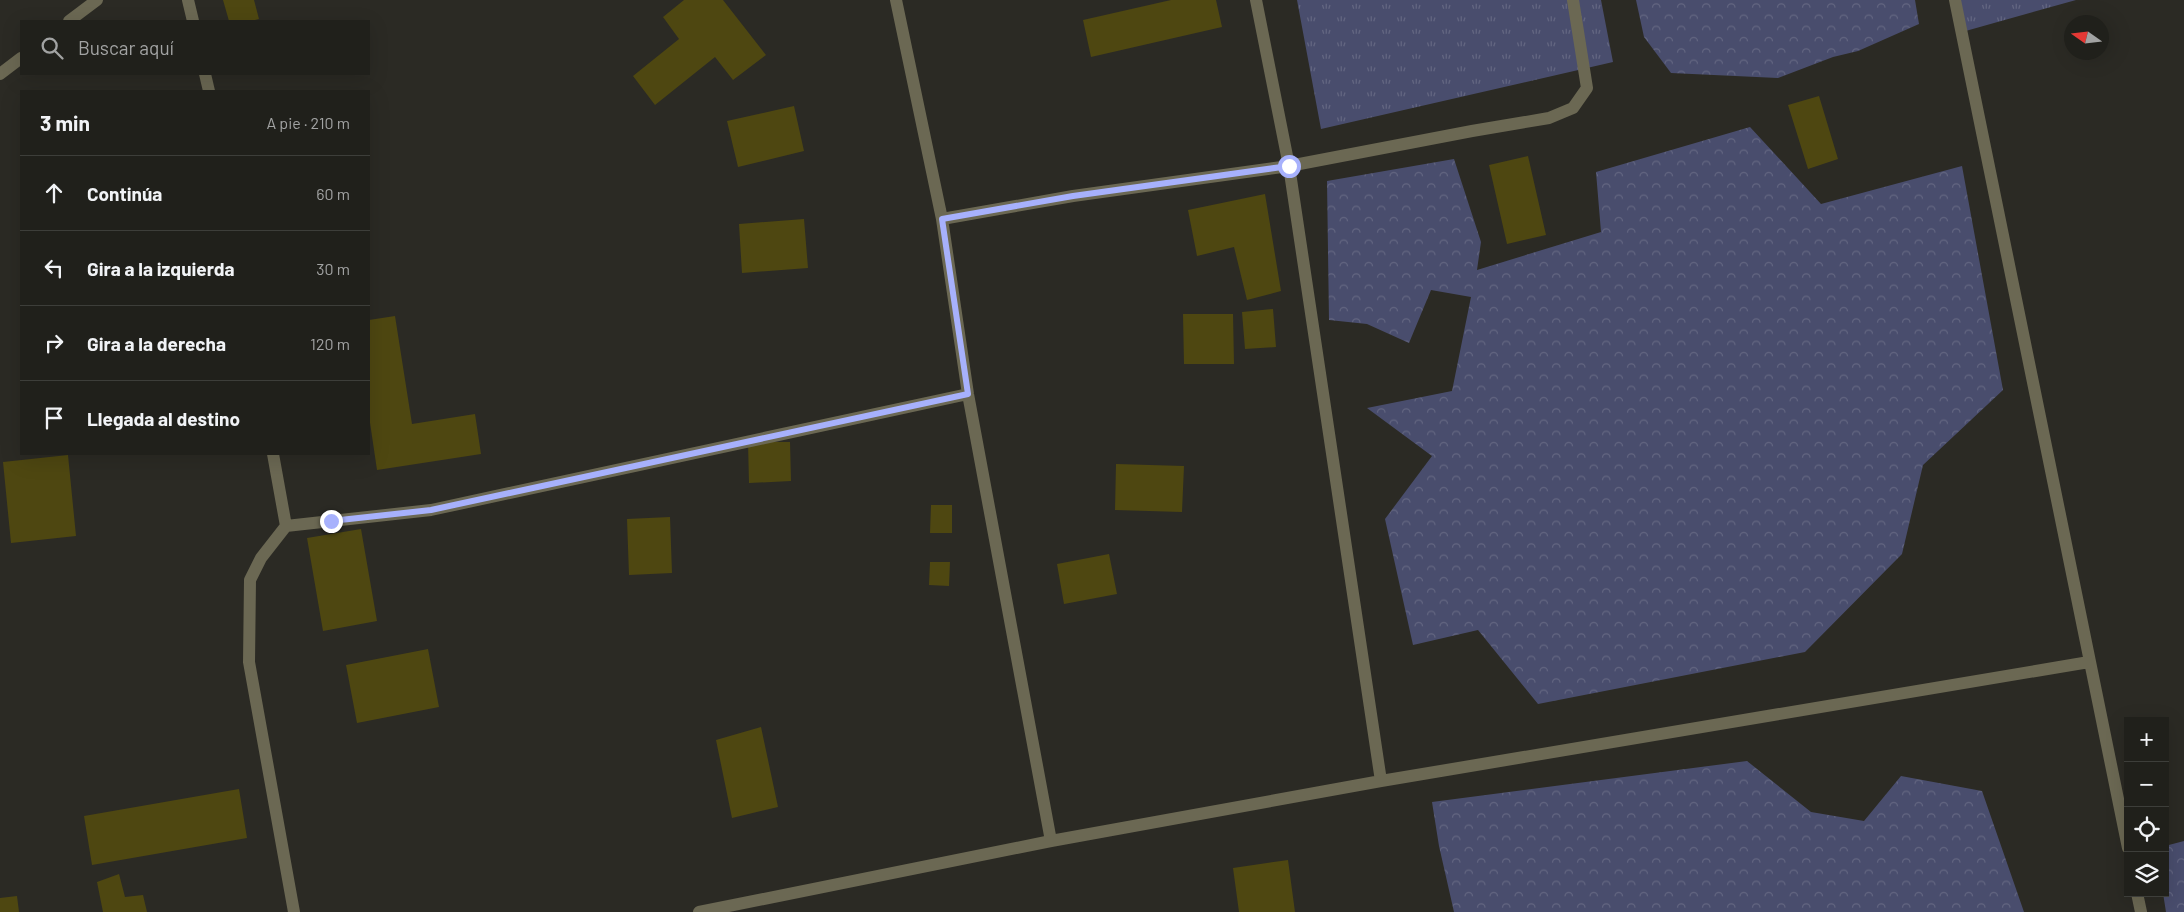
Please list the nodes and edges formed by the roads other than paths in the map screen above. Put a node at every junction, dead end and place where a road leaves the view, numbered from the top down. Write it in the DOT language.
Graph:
graph roads {
  1 [pos="97,0"];
  2 [pos="188,0"];
  3 [pos="896,0"];
  4 [pos="1256,0"];
  5 [pos="1573,0"];
  6 [pos="1955,0"];
  7 [pos="70,20"];
  8 [pos="193,20"];
  9 [pos="20,59"];
  10 [pos="0,74"];
  11 [pos="205,75"];
  12 [pos="209,90"];
  13 [pos="1289,166"];
  14 [pos="942,219"];
  15 [pos="968,394"];
  16 [pos="273,455"];
  17 [pos="286,526"];
  18 [pos="2090,662"];
  19 [pos="1381,781"];
  20 [pos="2124,828"];
  21 [pos="1051,841"];
  22 [pos="2138,897"];
  23 [pos="294,912"];
  24 [pos="699,912"];
  25 [pos="2141,912"];
  1 -- 7 [label="street"];
  2 -- 8 [label="street"];
  3 -- 14 [label="street"];
  4 -- 13 [label="street"];
  5 -- 13 [label="street"];
  6 -- 18 [label="street"];
  9 -- 10 [label="street"];
  11 -- 12 [label="street"];
  13 -- 14 [label="street"];
  13 -- 19 [label="street"];
  14 -- 15 [label="street"];
  15 -- 17 [label="street"];
  15 -- 21 [label="street"];
  16 -- 17 [label="street"];
  17 -- 23 [label="street"];
  18 -- 19 [label="street"];
  18 -- 20 [label="street"];
  19 -- 21 [label="street"];
  21 -- 24 [label="street"];
  22 -- 25 [label="street"];
}
